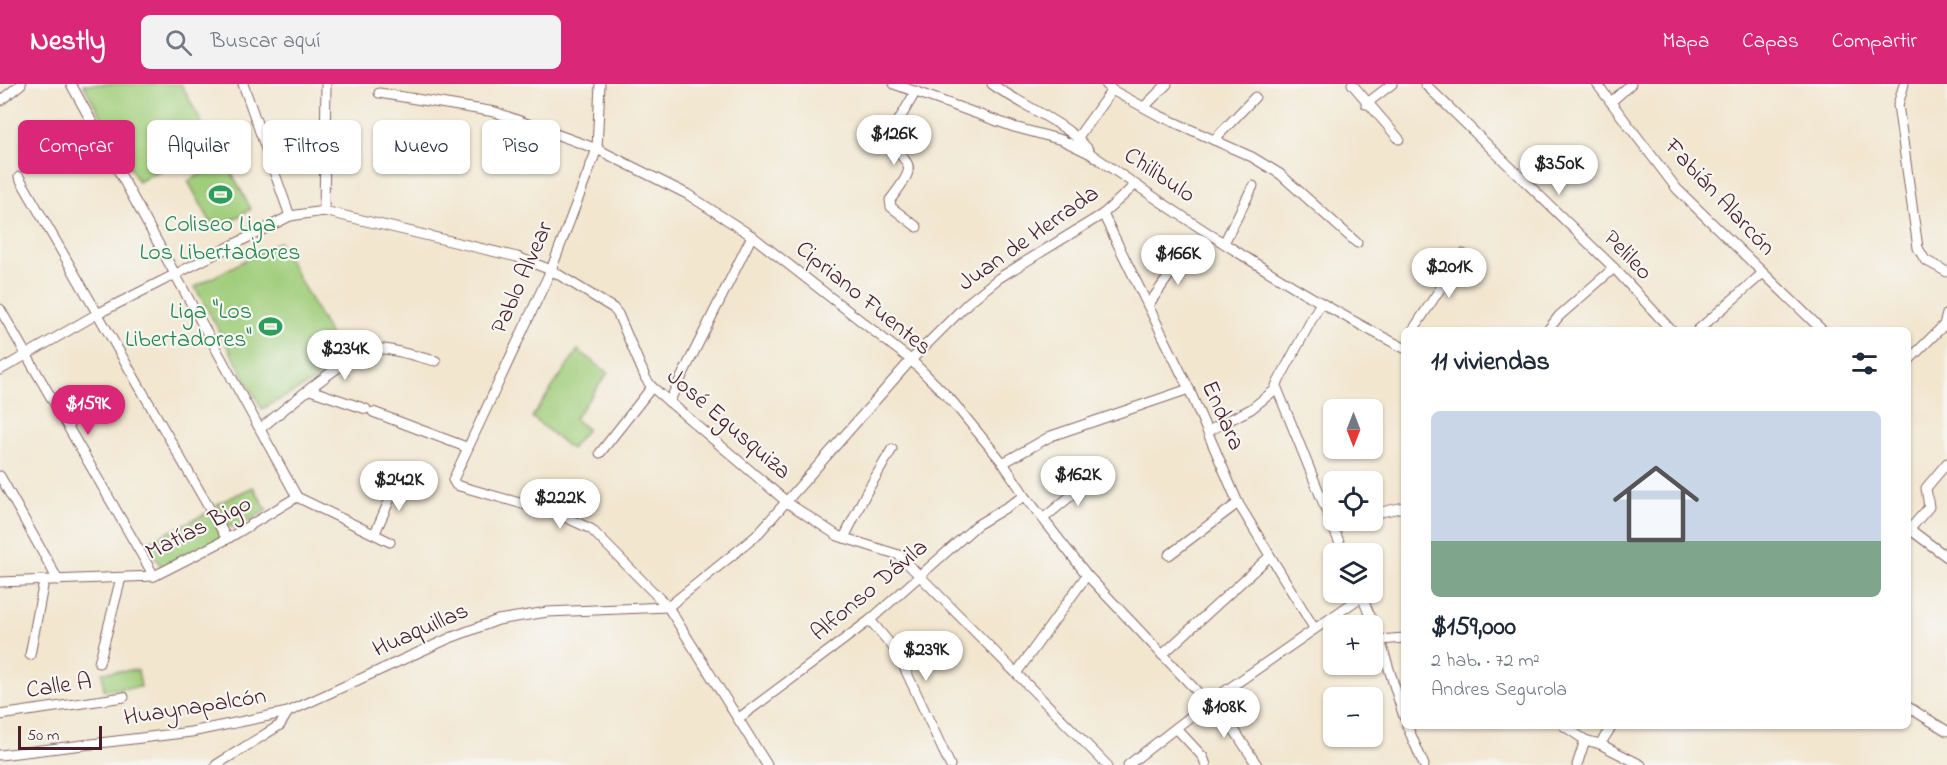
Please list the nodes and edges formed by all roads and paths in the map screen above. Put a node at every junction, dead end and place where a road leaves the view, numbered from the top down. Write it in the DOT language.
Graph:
graph roads {
  1 [pos="21,84"];
  2 [pos="71,84"];
  3 [pos="243,84"];
  4 [pos="326,84"];
  5 [pos="600,84"];
  6 [pos="894,84"];
  7 [pos="992,84"];
  8 [pos="1167,84"];
  9 [pos="1352,84"];
  10 [pos="1392,84"];
  11 [pos="1425,84"];
  12 [pos="1597,84"];
  13 [pos="1631,84"];
  14 [pos="1904,84"];
  15 [pos="1109,87"];
  16 [pos="916,91"];
  17 [pos="379,93"];
  18 [pos="1255,97"];
  19 [pos="0,101"];
  20 [pos="1611,102"];
  21 [pos="1366,104"];
  22 [pos="1144,107"];
  23 [pos="1078,137"];
  24 [pos="1214,140"];
  25 [pos="1399,140"];
  26 [pos="597,149"];
  27 [pos="1090,154"];
  28 [pos="20,177"];
  29 [pos="1135,185"];
  30 [pos="1253,186"];
  31 [pos="324,211"];
  32 [pos="1103,214"];
  33 [pos="290,216"];
  34 [pos="916,227"];
  35 [pos="752,236"];
  36 [pos="1224,243"];
  37 [pos="1357,243"];
  38 [pos="1185,253"];
  39 [pos="1463,254"];
  40 [pos="1614,268"];
  41 [pos="551,270"];
  42 [pos="1947,272"];
  43 [pos="1763,273"];
  44 [pos="175,274"];
  45 [pos="1149,304"];
  46 [pos="1320,304"];
  47 [pos="0,309"];
  48 [pos="97,314"];
  49 [pos="1947,314"];
  50 [pos="1945,326"];
  51 [pos="1415,327"];
  52 [pos="1550,327"];
  53 [pos="1668,327"];
  54 [pos="1701,327"];
  55 [pos="1819,327"];
  56 [pos="1401,345"];
  57 [pos="26,355"];
  58 [pos="1911,358"];
  59 [pos="912,360"];
  60 [pos="436,361"];
  61 [pos="0,370"];
  62 [pos="652,387"];
  63 [pos="1189,388"];
  64 [pos="1276,389"];
  65 [pos="310,390"];
  66 [pos="669,402"];
  67 [pos="261,428"];
  68 [pos="1208,431"];
  69 [pos="466,447"];
  70 [pos="892,449"];
  71 [pos="600,453"];
  72 [pos="1003,463"];
  73 [pos="1947,463"];
  74 [pos="1096,475"];
  75 [pos="0,476"];
  76 [pos="398,481"];
  77 [pos="297,495"];
  78 [pos="1025,496"];
  79 [pos="1323,501"];
  80 [pos="788,503"];
  81 [pos="1238,503"];
  82 [pos="1401,508"];
  83 [pos="1383,512"];
  84 [pos="1044,518"];
  85 [pos="1911,526"];
  86 [pos="1911,530"];
  87 [pos="375,533"];
  88 [pos="844,538"];
  89 [pos="227,539"];
  90 [pos="390,542"];
  91 [pos="1169,555"];
  92 [pos="1269,556"];
  93 [pos="1947,557"];
  94 [pos="1087,575"];
  95 [pos="154,576"];
  96 [pos="922,576"];
  97 [pos="120,578"];
  98 [pos="58,580"];
  99 [pos="0,582"];
  100 [pos="44,582"];
  101 [pos="1349,603"];
  102 [pos="668,607"];
  103 [pos="870,620"];
  104 [pos="1314,628"];
  105 [pos="1401,638"];
  106 [pos="1383,640"];
  107 [pos="1383,650"];
  108 [pos="1162,655"];
  109 [pos="30,656"];
  110 [pos="99,663"];
  111 [pos="1017,672"];
  112 [pos="124,697"];
  113 [pos="1211,701"];
  114 [pos="1401,707"];
  115 [pos="1911,709"];
  116 [pos="288,712"];
  117 [pos="0,715"];
  118 [pos="739,718"];
  119 [pos="1176,728"];
  120 [pos="1408,729"];
  121 [pos="1568,729"];
  122 [pos="1610,729"];
  123 [pos="1947,731"];
  124 [pos="1585,740"];
  125 [pos="1600,744"];
  126 [pos="0,755"];
  127 [pos="216,765"];
  128 [pos="768,765"];
  129 [pos="950,765"];
  130 [pos="1107,765"];
  131 [pos="1128,765"];
  132 [pos="1206,765"];
  133 [pos="1257,765"];
  134 [pos="1424,765"];
  135 [pos="1577,765"];
  136 [pos="1641,765"];
  1 -- 19 [label="street"];
  2 -- 44 [label="street"];
  3 -- 33 [label="street"];
  4 -- 31 [label="street"];
  5 -- 26 [label="street, Pablo Alvear"];
  6 -- 16 [label="street"];
  7 -- 23 [label="street, Chilibulo"];
  8 -- 22 [label="street"];
  9 -- 21 [label="street"];
  10 -- 21 [label="street"];
  11 -- 40 [label="street, Pelileo"];
  12 -- 20 [label="street, Fabián Alarcón"];
  13 -- 20 [label="street"];
  14 -- 42 [label="street"];
  15 -- 22 [label="street"];
  15 -- 23 [label="street"];
  16 -- 27 [label="street"];
  16 -- 34 [label="street"];
  17 -- 26 [label="street, Cipriano Fuentes"];
  18 -- 24 [label="street"];
  20 -- 43 [label="street, Fabián Alarcón"];
  21 -- 25 [label="street"];
  22 -- 24 [label="street"];
  23 -- 27 [label="street, Chilibulo"];
  24 -- 37 [label="street"];
  26 -- 35 [label="street, Cipriano Fuentes"];
  26 -- 41 [label="street, Pablo Alvear"];
  27 -- 29 [label="street, Chilibulo"];
  28 -- 48 [label="street"];
  29 -- 32 [label="street, Juan de Herrada"];
  29 -- 36 [label="street, Chilibulo"];
  30 -- 36 [label="street"];
  31 -- 33 [label="street, José Egusquiza"];
  31 -- 41 [label="street, José Egusquiza"];
  32 -- 45 [label="street, Endara"];
  32 -- 59 [label="street, Juan de Herrada"];
  33 -- 44 [label="street, José Egusquiza"];
  35 -- 59 [label="street, Cipriano Fuentes"];
  35 -- 66 [label="street"];
  36 -- 46 [label="street, Chilibulo"];
  38 -- 45 [label="street"];
  39 -- 51 [label="street"];
  40 -- 52 [label="street"];
  40 -- 53 [label="street, Pelileo"];
  41 -- 62 [label="street, José Egusquiza"];
  41 -- 69 [label="street, Pablo Alvear"];
  43 -- 54 [label="street"];
  43 -- 55 [label="street, Fabián Alarcón"];
  44 -- 48 [label="street, José Egusquiza"];
  44 -- 67 [label="street"];
  45 -- 63 [label="street, Endara"];
  46 -- 56 [label="street, Chilibulo"];
  46 -- 64 [label="street"];
  47 -- 57 [label="street"];
  48 -- 57 [label="street, José Egusquiza"];
  48 -- 89 [label="street"];
  49 -- 50 [label="street"];
  50 -- 58 [label="street"];
  57 -- 61 [label="street, José Egusquiza"];
  57 -- 95 [label="street"];
  59 -- 72 [label="street, Cipriano Fuentes"];
  59 -- 80 [label="street, Juan de Herrada"];
  60 -- 65 [label="street"];
  62 -- 66 [label="street, José Egusquiza"];
  62 -- 71 [label="street"];
  63 -- 68 [label="street, Endara"];
  63 -- 72 [label="street"];
  64 -- 68 [label="street"];
  64 -- 79 [label="street"];
  65 -- 67 [label="street"];
  65 -- 69 [label="street"];
  66 -- 80 [label="street, José Egusquiza"];
  67 -- 77 [label="street"];
  68 -- 81 [label="street, Endara"];
  69 -- 102 [label="street, Pablo Alvear"];
  70 -- 88 [label="street"];
  72 -- 78 [label="street, Cipriano Fuentes"];
  73 -- 85 [label="street"];
  74 -- 84 [label="street"];
  75 -- 98 [label="street"];
  76 -- 87 [label="street"];
  77 -- 87 [label="street"];
  77 -- 89 [label="street, Matías Bigo"];
  78 -- 84 [label="street, Cipriano Fuentes"];
  78 -- 96 [label="street, Alfonso Dávila"];
  80 -- 88 [label="street, José Egusquiza"];
  80 -- 102 [label="street, Juan de Herrada"];
  81 -- 91 [label="street"];
  81 -- 92 [label="street, Endara"];
  82 -- 83 [label="street"];
  84 -- 94 [label="street, Cipriano Fuentes"];
  86 -- 93 [label="street"];
  87 -- 90 [label="street"];
  88 -- 96 [label="street, José Egusquiza"];
  89 -- 95 [label="street, Matías Bigo"];
  92 -- 104 [label="street, Endara"];
  92 -- 108 [label="street"];
  94 -- 108 [label="street, Cipriano Fuentes"];
  94 -- 111 [label="street"];
  95 -- 97 [label="street, Matías Bigo"];
  96 -- 103 [label="street, Alfonso Dávila"];
  96 -- 111 [label="street, José Egusquiza"];
  97 -- 98 [label="street, Matías Bigo"];
  97 -- 110 [label="street"];
  98 -- 100 [label="street, Matías Bigo"];
  99 -- 100 [label="street, Matías Bigo"];
  100 -- 109 [label="street"];
  101 -- 104 [label="street"];
  102 -- 116 [label="street, Huaquillas"];
  102 -- 118 [label="street"];
  103 -- 118 [label="street, Alfonso Dávila"];
  103 -- 129 [label="street"];
  104 -- 113 [label="street"];
  105 -- 106 [label="street"];
  107 -- 114 [label="street"];
  108 -- 113 [label="street, Cipriano Fuentes"];
  111 -- 130 [label="street, José Egusquiza"];
  112 -- 117 [label="street, Calle A"];
  113 -- 119 [label="street"];
  113 -- 133 [label="street, Cipriano Fuentes"];
  115 -- 123 [label="street"];
  116 -- 126 [label="street, Huaynapalcón"];
  116 -- 127 [label="street, Huaquillas"];
  118 -- 128 [label="street"];
  119 -- 131 [label="street"];
  119 -- 132 [label="street"];
  120 -- 134 [label="street"];
  121 -- 124 [label="street"];
  122 -- 125 [label="street"];
  124 -- 125 [label="street"];
  124 -- 135 [label="street"];
  125 -- 136 [label="street"];
}
